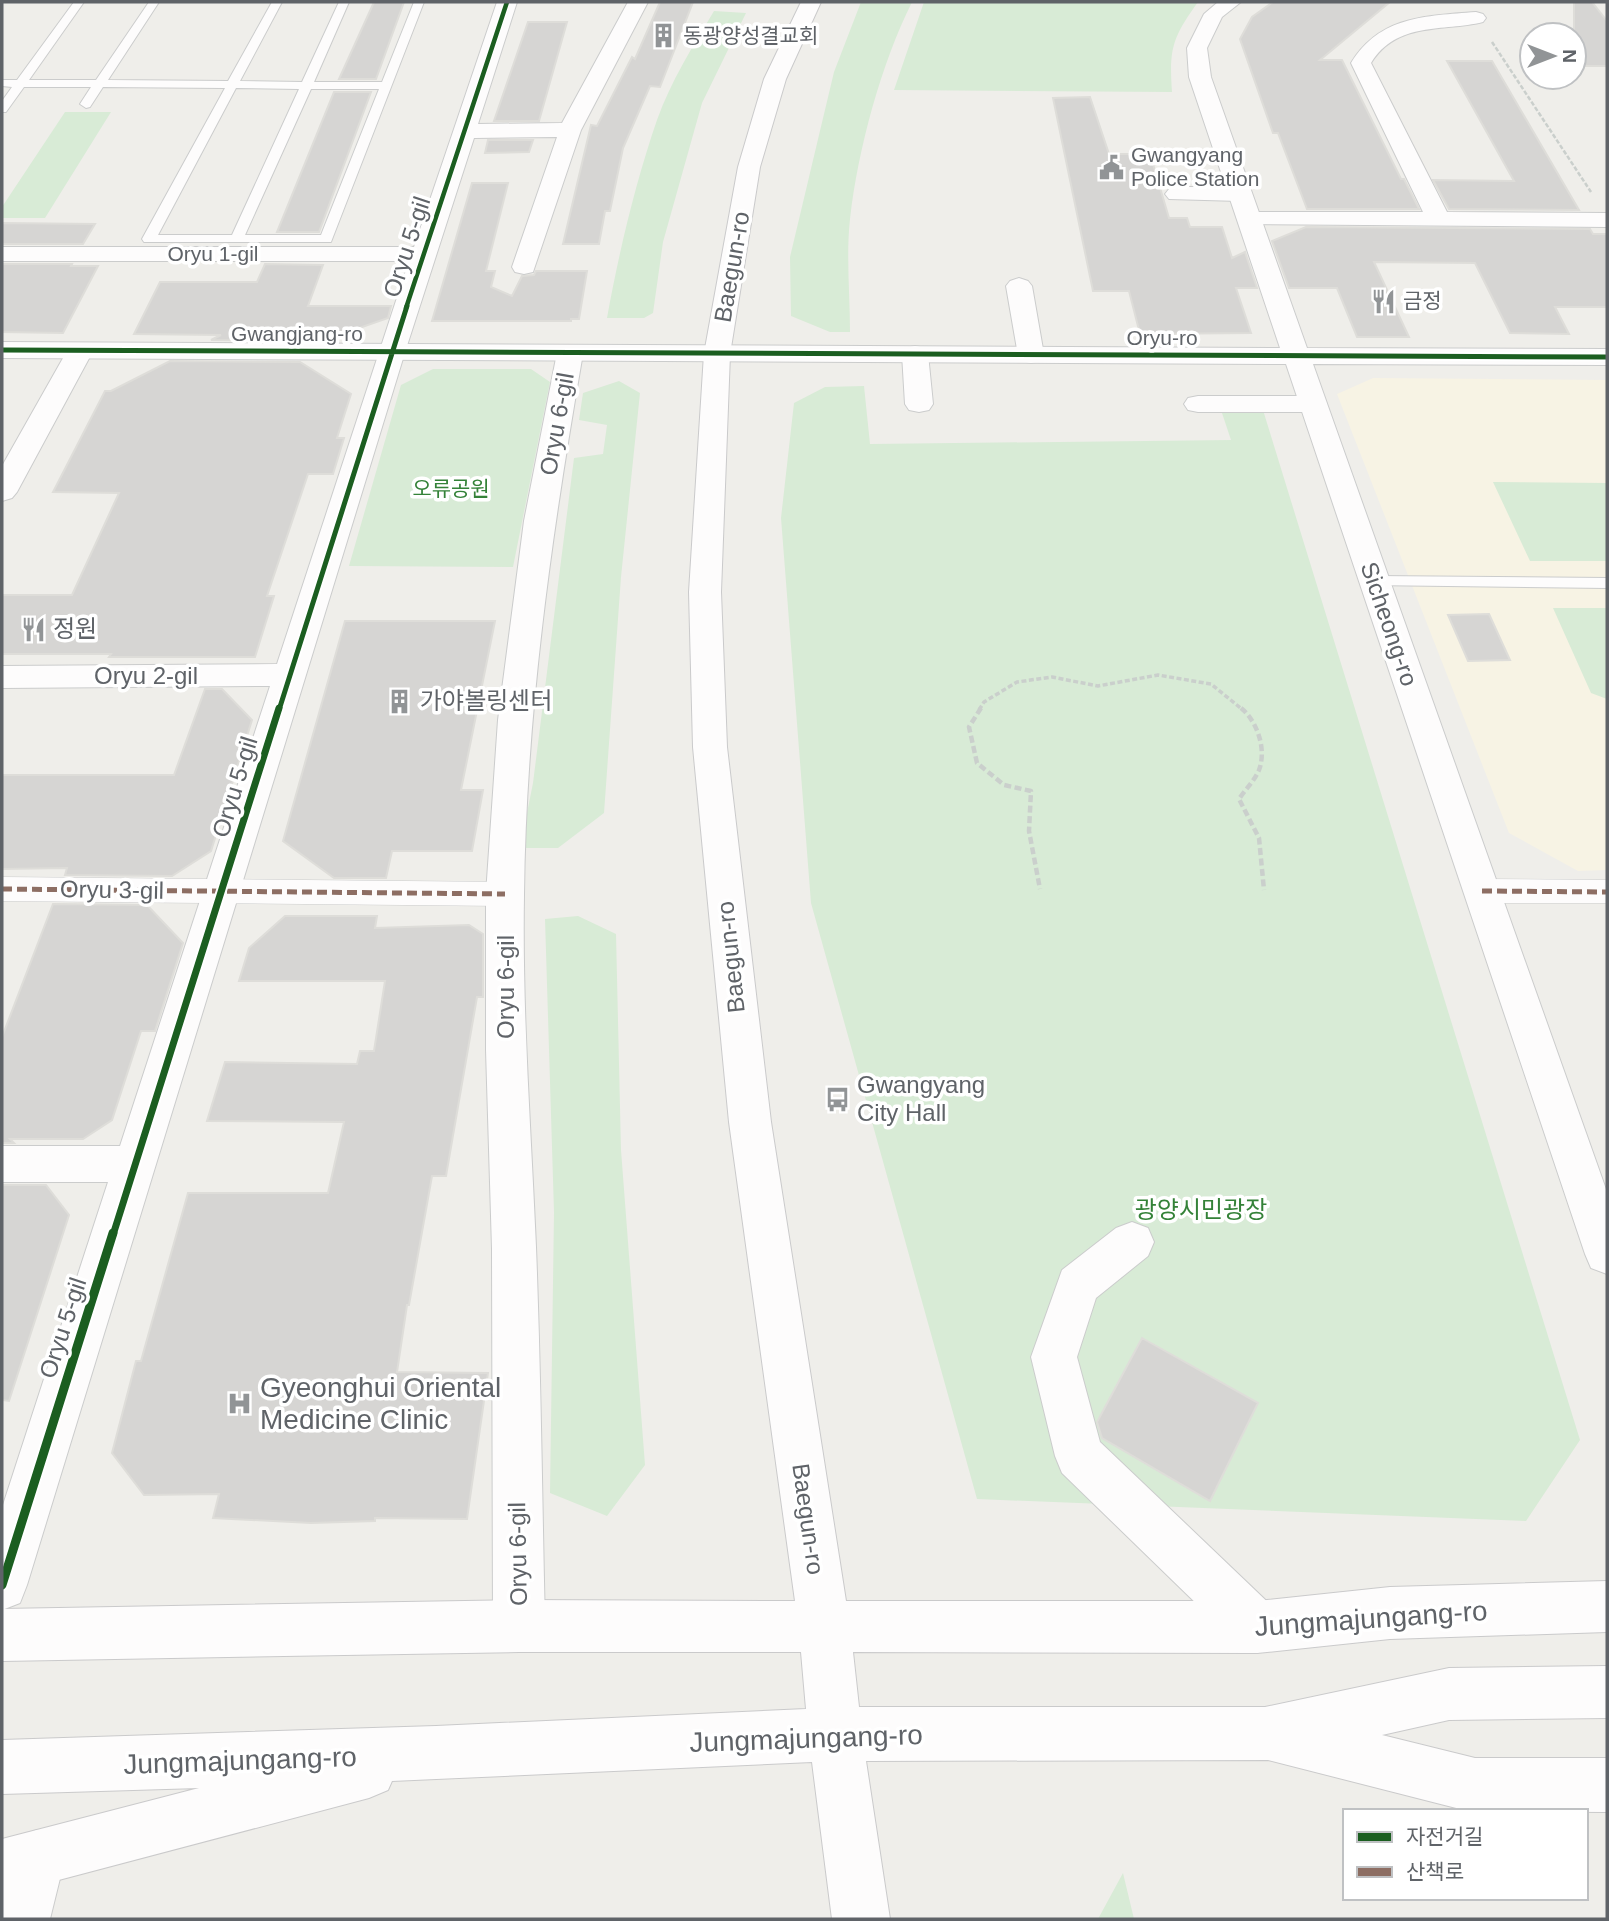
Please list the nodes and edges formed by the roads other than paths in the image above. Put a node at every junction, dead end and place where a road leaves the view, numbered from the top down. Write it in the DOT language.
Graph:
graph roads {
  1 [pos="79,2"];
  2 [pos="153,2"];
  3 [pos="277,2"];
  4 [pos="344,2"];
  5 [pos="419,2"];
  6 [pos="507,2"];
  7 [pos="638,2"];
  8 [pos="811,2"];
  9 [pos="1231,2"];
  10 [pos="1476,18"];
  11 [pos="2,83"];
  12 [pos="20,83"];
  13 [pos="100,84"];
  14 [pos="234,85"];
  15 [pos="306,85"];
  16 [pos="386,86"];
  17 [pos="86,104"];
  18 [pos="2,109"];
  19 [pos="570,130"];
  20 [pos="464,131"];
  21 [pos="1177,194"];
  22 [pos="1245,207"];
  23 [pos="1438,219"];
  24 [pos="1607,220"];
  25 [pos="237,239"];
  26 [pos="2,254"];
  27 [pos="425,254"];
  28 [pos="524,267"];
  29 [pos="1019,286"];
  30 [pos="2,350"];
  31 [pos="79,351"];
  32 [pos="392,352"];
  33 [pos="570,353"];
  34 [pos="717,354"];
  35 [pos="915,354"];
  36 [pos="1031,355"];
  37 [pos="1296,356"];
  38 [pos="1607,357"];
  39 [pos="919,404"];
  40 [pos="1199,404"];
  41 [pos="1313,404"];
  42 [pos="2,492"];
  43 [pos="1375,581"];
  44 [pos="1607,583"];
  45 [pos="290,675"];
  46 [pos="2,677"];
  47 [pos="2,889"];
  48 [pos="222,891"];
  49 [pos="1482,891"];
  50 [pos="1607,892"];
  51 [pos="505,894"];
  52 [pos="2,1164"];
  53 [pos="135,1164"];
  54 [pos="1597,1197"];
  55 [pos="1132,1242"];
  56 [pos="1607,1254"];
  57 [pos="2,1585"];
  58 [pos="1607,1606"];
  59 [pos="519,1626"];
  60 [pos="824,1627"];
  61 [pos="1258,1627"];
  62 [pos="2,1635"];
  63 [pos="1607,1692"];
  64 [pos="835,1734"];
  65 [pos="1265,1734"];
  66 [pos="436,1753"];
  67 [pos="2,1767"];
  68 [pos="1607,1785"];
  69 [pos="20,1862"];
  70 [pos="21,1919"];
  71 [pos="861,1919"];
  1 -- 12 [label="lane"];
  2 -- 13 [label="lane"];
  3 -- 14 [label="lane"];
  4 -- 15 [label="lane"];
  5 -- 16 [label="lane"];
  6 -- 20 [label="street, Oryu 5-gil"];
  7 -- 19 [label="street"];
  8 -- 34 [label="street, Baegun-ro"];
  9 -- 22 [label="street, Sicheong-ro"];
  10 -- 23 [label="street"];
  11 -- 12 [label="lane"];
  12 -- 13 [label="lane"];
  12 -- 18 [label="lane"];
  13 -- 14 [label="lane"];
  13 -- 17 [label="lane"];
  14 -- 15 [label="lane"];
  14 -- 25 [label="lane"];
  15 -- 16 [label="lane"];
  15 -- 25 [label="lane"];
  16 -- 25 [label="lane"];
  19 -- 20 [label="street"];
  19 -- 28 [label="street"];
  20 -- 27 [label="street, Oryu 5-gil"];
  21 -- 22 [label="street"];
  22 -- 23 [label="street"];
  22 -- 37 [label="street, Sicheong-ro"];
  23 -- 24 [label="street"];
  26 -- 27 [label="street, Oryu 1-gil"];
  27 -- 32 [label="street, Oryu 5-gil"];
  29 -- 36 [label="street"];
  30 -- 31 [label="street, Gwangjang-ro"];
  31 -- 32 [label="street, Gwangjang-ro"];
  31 -- 42 [label="street"];
  32 -- 33 [label="street, Gwangjang-ro"];
  32 -- 45 [label="street, Oryu 5-gil"];
  33 -- 34 [label="street, Gwangjang-ro"];
  33 -- 51 [label="street, Oryu 6-gil"];
  34 -- 35 [label="street, Oryu-ro"];
  34 -- 60 [label="street, Baegun-ro"];
  35 -- 36 [label="street, Oryu-ro"];
  35 -- 39 [label="street"];
  36 -- 37 [label="street, Oryu-ro"];
  37 -- 38 [label="street, Oryu-ro"];
  37 -- 41 [label="street, Sicheong-ro"];
  40 -- 41 [label="street"];
  41 -- 43 [label="street, Sicheong-ro"];
  43 -- 44 [label="lane"];
  43 -- 49 [label="street, Sicheong-ro"];
  45 -- 46 [label="street, Oryu 2-gil"];
  45 -- 48 [label="street, Oryu 5-gil"];
  47 -- 48 [label="street, Oryu 3-gil"];
  48 -- 51 [label="street, Oryu 3-gil"];
  48 -- 53 [label="street, Oryu 5-gil"];
  49 -- 50 [label="street"];
  49 -- 54 [label="street, Sicheong-ro"];
  51 -- 59 [label="street, Oryu 6-gil"];
  52 -- 53 [label="street"];
  53 -- 57 [label="street, Oryu 5-gil"];
  54 -- 56 [label="street, Sicheong-ro"];
  55 -- 61 [label="street"];
  58 -- 61 [label="street, Jungmajungang-ro"];
  59 -- 60 [label="street, Jungmajungang-ro"];
  59 -- 62 [label="street, Jungmajungang-ro"];
  60 -- 61 [label="street, Jungmajungang-ro"];
  60 -- 64 [label="street, Baegun-ro"];
  63 -- 65 [label="street, Jungmajungang-ro"];
  64 -- 65 [label="street, Jungmajungang-ro"];
  64 -- 66 [label="street, Jungmajungang-ro"];
  64 -- 71 [label="street, Baegun-ro"];
  65 -- 68 [label="street"];
  66 -- 67 [label="street, Jungmajungang-ro"];
  66 -- 69 [label="street"];
  69 -- 70 [label="street"];
}
